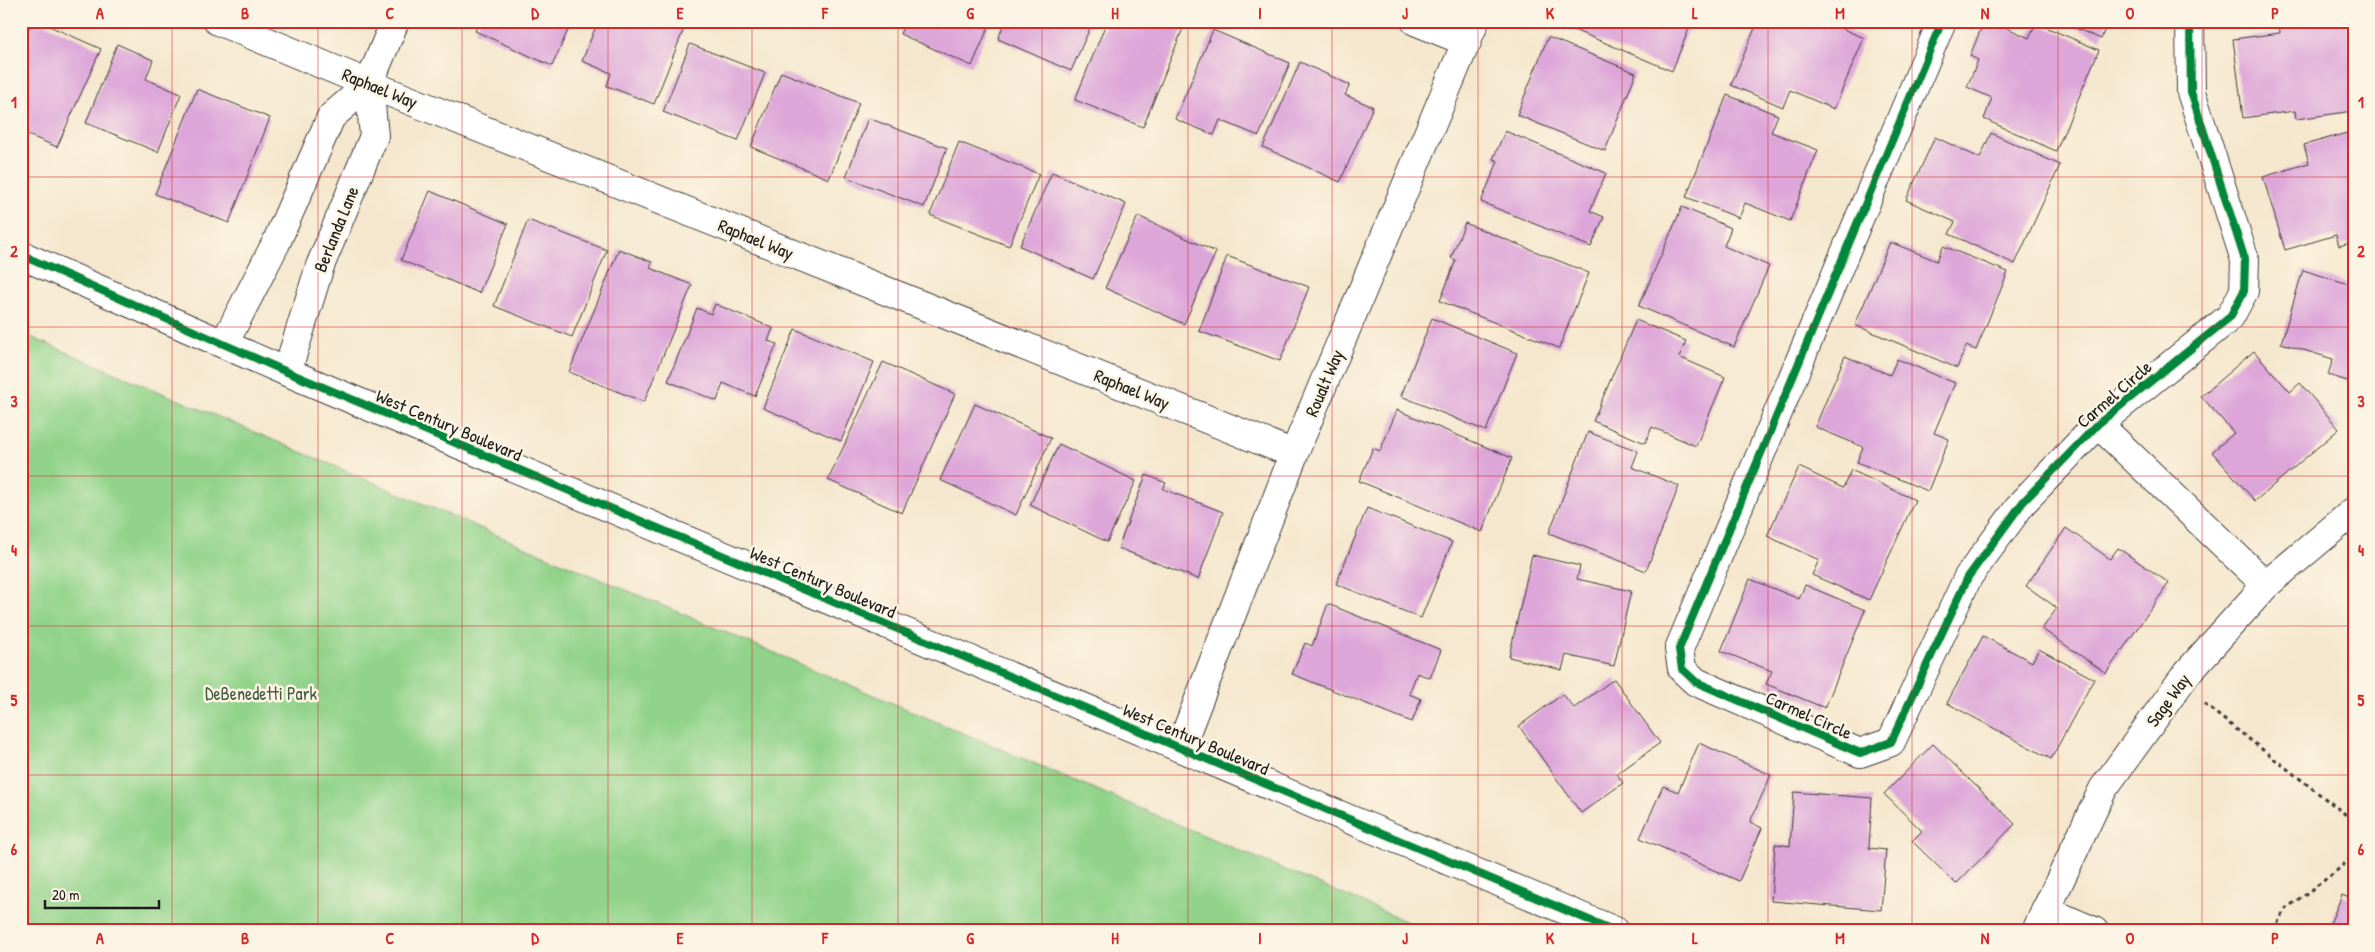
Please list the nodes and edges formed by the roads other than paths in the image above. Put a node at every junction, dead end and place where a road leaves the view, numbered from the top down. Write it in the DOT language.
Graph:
graph roads {
  1 [pos="218,21"];
  2 [pos="395,21"];
  3 [pos="1415,21"];
  4 [pos="1942,21"];
  5 [pos="2190,21"];
  6 [pos="1471,32"];
  7 [pos="369,84"];
  8 [pos="21,255"];
  9 [pos="224,344"];
  10 [pos="287,372"];
  11 [pos="2098,424"];
  12 [pos="1294,454"];
  13 [pos="2354,511"];
  14 [pos="2266,586"];
  15 [pos="1180,748"];
  16 [pos="2041,920"];
  17 [pos="1615,931"];
  18 [pos="2094,931"];
  1 -- 7 [label="street, Raphael Way"];
  2 -- 7 [label="street, Berlanda Lane"];
  3 -- 6 [label="street"];
  4 -- 11 [label="street, Carmel Circle"];
  5 -- 11 [label="street, Carmel Circle"];
  6 -- 12 [label="street, Roualt Way"];
  7 -- 9 [label="street, Berlanda Lane"];
  7 -- 10 [label="street, Berlanda Lane"];
  7 -- 12 [label="street, Raphael Way"];
  8 -- 9 [label="street, West Century Boulevard"];
  9 -- 10 [label="street, West Century Boulevard"];
  10 -- 15 [label="street, West Century Boulevard"];
  11 -- 14 [label="street, Carmel Circle"];
  12 -- 15 [label="street, Roualt Way"];
  13 -- 14 [label="street, Sage Way"];
  14 -- 16 [label="street, Sage Way"];
  15 -- 17 [label="street, West Century Boulevard"];
  16 -- 18 [label="street"];
}
